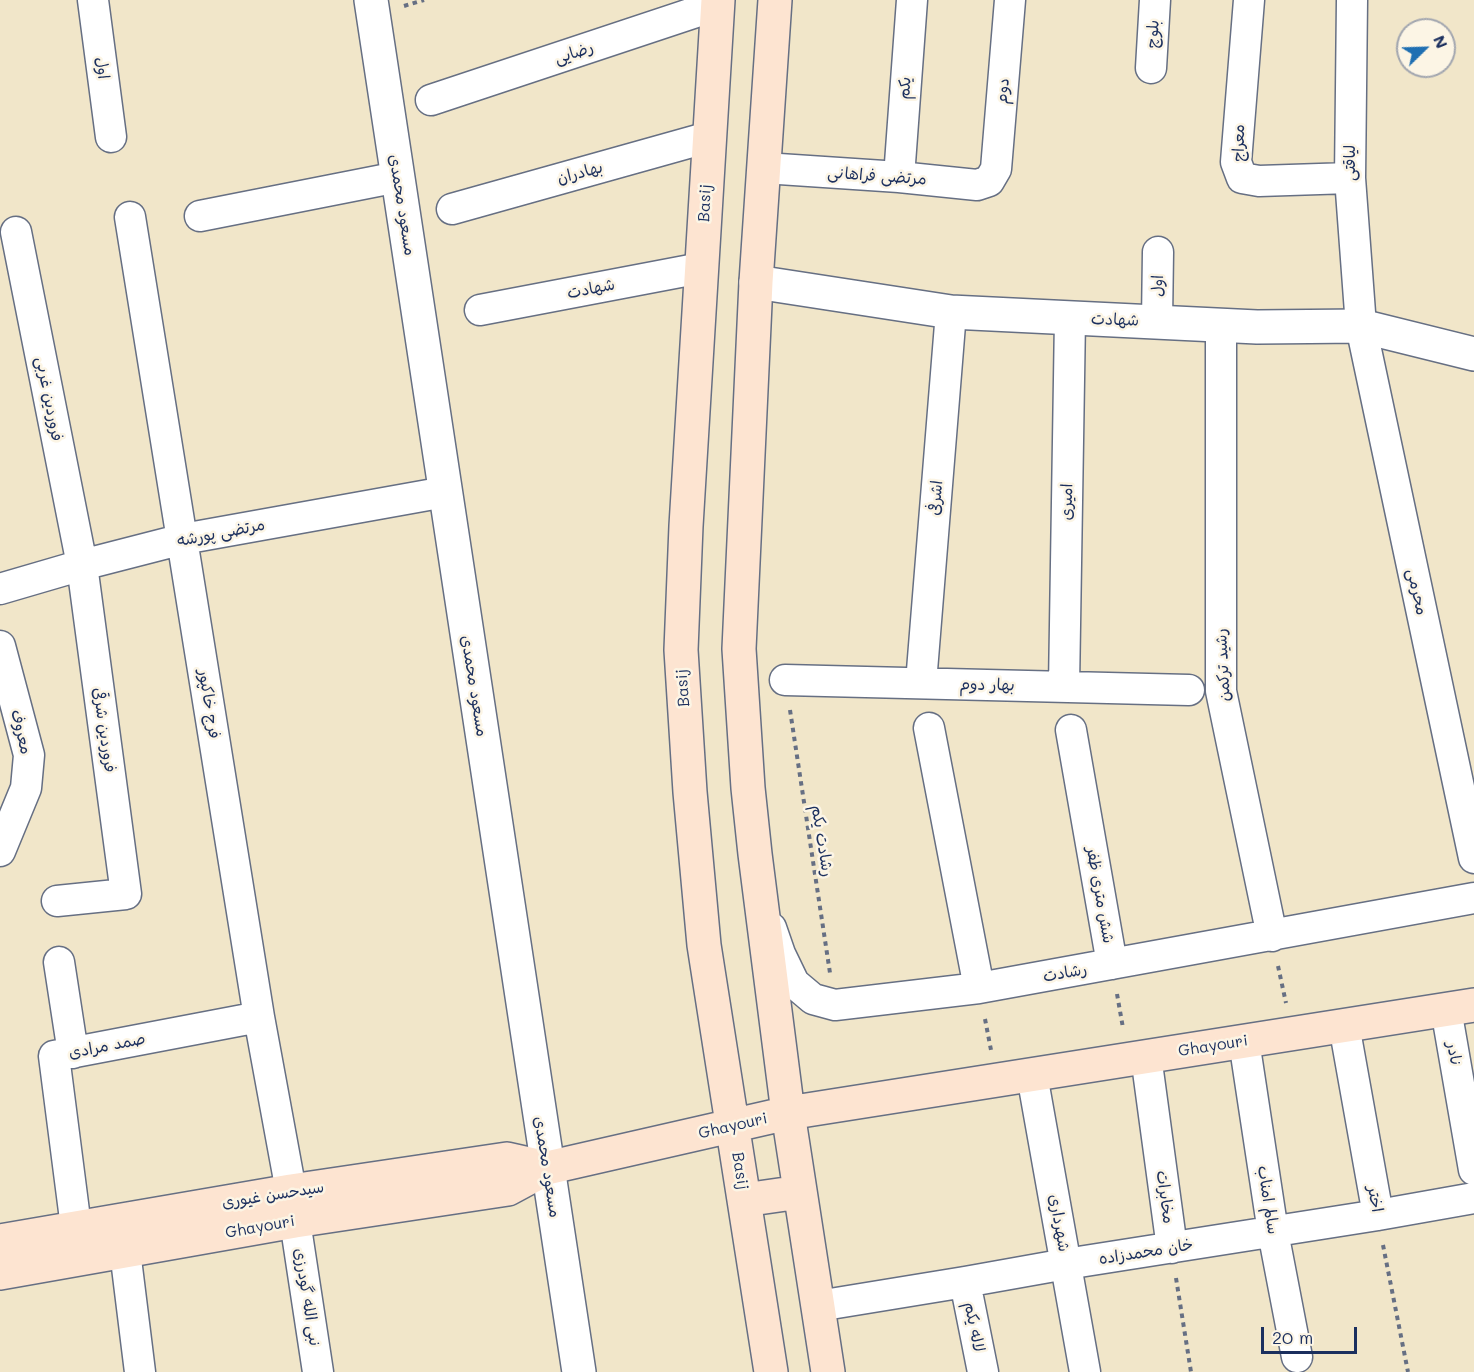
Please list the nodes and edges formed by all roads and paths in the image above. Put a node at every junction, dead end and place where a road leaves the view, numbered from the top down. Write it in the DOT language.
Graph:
graph roads {
  1 [pos="93,0"];
  2 [pos="371,0"];
  3 [pos="775,0"];
  4 [pos="912,0"];
  5 [pos="1010,0"];
  6 [pos="1155,0"];
  7 [pos="1249,0"];
  8 [pos="1352,0"];
  9 [pos="718,3"];
  10 [pos="1151,68"];
  11 [pos="431,100"];
  12 [pos="111,136"];
  13 [pos="709,137"];
  14 [pos="764,168"];
  15 [pos="398,177"];
  16 [pos="899,177"];
  17 [pos="1350,178"];
  18 [pos="989,180"];
  19 [pos="452,208"];
  20 [pos="200,216"];
  21 [pos="130,217"];
  22 [pos="16,232"];
  23 [pos="1158,252"];
  24 [pos="701,268"];
  25 [pos="756,282"];
  26 [pos="480,310"];
  27 [pos="951,312"];
  28 [pos="1070,318"];
  29 [pos="1157,321"];
  30 [pos="1221,326"];
  31 [pos="1361,327"];
  32 [pos="1474,354"];
  33 [pos="445,492"];
  34 [pos="183,539"];
  35 [pos="82,565"];
  36 [pos="0,589"];
  37 [pos="0,646"];
  38 [pos="785,680"];
  39 [pos="921,683"];
  40 [pos="1064,686"];
  41 [pos="1190,690"];
  42 [pos="929,728"];
  43 [pos="1071,730"];
  44 [pos="0,851"];
  45 [pos="755,854"];
  46 [pos="1474,858"];
  47 [pos="1474,898"];
  48 [pos="57,901"];
  49 [pos="1272,936"];
  50 [pos="59,962"];
  51 [pos="1112,964"];
  52 [pos="979,988"];
  53 [pos="835,1005"];
  54 [pos="1460,1007"];
  55 [pos="259,1017"];
  56 [pos="1344,1025"];
  57 [pos="1292,1034"];
  58 [pos="1244,1041"];
  59 [pos="73,1053"];
  60 [pos="1137,1058"];
  61 [pos="1032,1075"];
  62 [pos="997,1080"];
  63 [pos="788,1113"];
  64 [pos="733,1126"];
  65 [pos="547,1168"];
  66 [pos="1474,1170"];
  67 [pos="800,1192"];
  68 [pos="1474,1198"];
  69 [pos="744,1200"];
  70 [pos="293,1206"];
  71 [pos="1378,1215"];
  72 [pos="76,1227"];
  73 [pos="1273,1232"];
  74 [pos="0,1241"];
  75 [pos="1172,1248"];
  76 [pos="125,1251"];
  77 [pos="1066,1264"];
  78 [pos="0,1274"];
  79 [pos="966,1282"];
  80 [pos="818,1306"];
  81 [pos="1297,1357"];
  82 [pos="140,1372"];
  83 [pos="318,1372"];
  84 [pos="579,1372"];
  85 [pos="771,1372"];
  86 [pos="828,1372"];
  87 [pos="983,1372"];
  88 [pos="1085,1372"];
  89 [pos="1191,1372"];
  90 [pos="1408,1372"];
  1 -- 12 [label="street, اول"];
  2 -- 15 [label="street, مسعود محمدی"];
  3 -- 14 [label="main road"];
  4 -- 16 [label="street, یکم"];
  5 -- 18 [label="street, دوم"];
  6 -- 10 [label="street, بلوچ"];
  7 -- 17 [label="street, معراج"];
  8 -- 17 [label="street, لیاقتی"];
  9 -- 11 [label="street, رضایی"];
  9 -- 13 [label="main road, Basij"];
  13 -- 19 [label="street, بهادران"];
  13 -- 24 [label="main road, Basij"];
  14 -- 16 [label="street, مرتضی فراهانی"];
  14 -- 25 [label="main road"];
  15 -- 20 [label="street"];
  15 -- 33 [label="street, مسعود محمدی"];
  16 -- 18 [label="street, مرتضی فراهانی"];
  17 -- 31 [label="street, لیاقتی"];
  21 -- 34 [label="street, فرج خاکپور"];
  22 -- 35 [label="street, فروردین غربی"];
  23 -- 29 [label="street, اول"];
  24 -- 26 [label="street, شهادت"];
  24 -- 64 [label="main road, Basij"];
  25 -- 27 [label="street, شهادت"];
  25 -- 45 [label="main road"];
  27 -- 28 [label="street, شهادت"];
  27 -- 39 [label="street, اشرفی"];
  28 -- 29 [label="street, شهادت"];
  28 -- 40 [label="street, امیری"];
  29 -- 30 [label="street, شهادت"];
  30 -- 31 [label="street, شهادت"];
  30 -- 49 [label="street, رشید ترکمن"];
  31 -- 32 [label="street, شهادت"];
  31 -- 46 [label="street, محرمی"];
  33 -- 34 [label="street, مرتضی پورشه"];
  33 -- 65 [label="street, مسعود محمدی"];
  34 -- 35 [label="street, مرتضی پورشه"];
  34 -- 55 [label="street, فرج خاکپور"];
  35 -- 36 [label="street, مرتضی پورشه"];
  35 -- 48 [label="street, فروردین شرقی"];
  37 -- 44 [label="street, معروف"];
  38 -- 39 [label="street, بهار دوم"];
  38 -- 53 [label="path, رشادت یکم"];
  39 -- 40 [label="street, بهار دوم"];
  40 -- 41 [label="street, بهار دوم"];
  42 -- 52 [label="street"];
  43 -- 51 [label="street, شش متری ظفر"];
  45 -- 53 [label="street, رشادت"];
  45 -- 63 [label="main road"];
  47 -- 49 [label="street, رشادت"];
  49 -- 51 [label="street, رشادت"];
  49 -- 57 [label="path"];
  50 -- 59 [label="street"];
  51 -- 52 [label="street, رشادت"];
  51 -- 60 [label="path, شش متری ظفر"];
  52 -- 53 [label="street, رشادت"];
  52 -- 62 [label="path"];
  54 -- 56 [label="main road, Ghayouri"];
  54 -- 66 [label="street, نادر"];
  55 -- 59 [label="street, صمد مرادی"];
  55 -- 70 [label="street, فرج خاکپور"];
  56 -- 57 [label="main road, Ghayouri"];
  56 -- 71 [label="street, اختر"];
  57 -- 58 [label="main road, Ghayouri"];
  58 -- 60 [label="main road, Ghayouri"];
  58 -- 73 [label="street, سالم امناب"];
  59 -- 72 [label="street, صمد مرادی"];
  60 -- 61 [label="main road, Ghayouri"];
  60 -- 75 [label="street, مخابرات"];
  61 -- 62 [label="main road, Ghayouri"];
  61 -- 77 [label="street, شهرداری"];
  62 -- 63 [label="main road, Ghayouri"];
  63 -- 64 [label="main road, Ghayouri"];
  63 -- 67 [label="main road"];
  64 -- 65 [label="main road, Ghayouri"];
  64 -- 69 [label="main road, Basij"];
  65 -- 70 [label="main road, Ghayouri"];
  65 -- 84 [label="street, مسعود محمدی"];
  67 -- 69 [label="main road"];
  67 -- 80 [label="main road"];
  68 -- 71 [label="street, خان محمدزاده"];
  69 -- 85 [label="main road, Basij"];
  70 -- 72 [label="main road, سیدحسن غیوری"];
  70 -- 76 [label="main road, Ghayouri"];
  70 -- 83 [label="street, نبی الله گودرزی"];
  71 -- 73 [label="street, خان محمدزاده"];
  71 -- 90 [label="path, اختر"];
  72 -- 74 [label="main road, سیدحسن غیوری"];
  73 -- 75 [label="street, خان محمدزاده"];
  73 -- 81 [label="street, سالم امناب"];
  75 -- 77 [label="street, خان محمدزاده"];
  75 -- 89 [label="path, مخابرات"];
  76 -- 78 [label="main road, Ghayouri"];
  76 -- 82 [label="street"];
  77 -- 79 [label="street, خان محمدزاده"];
  77 -- 88 [label="street, شهرداری"];
  79 -- 80 [label="street, خان محمدزاده"];
  79 -- 87 [label="street, لاله یکم"];
  80 -- 86 [label="main road"];
}
